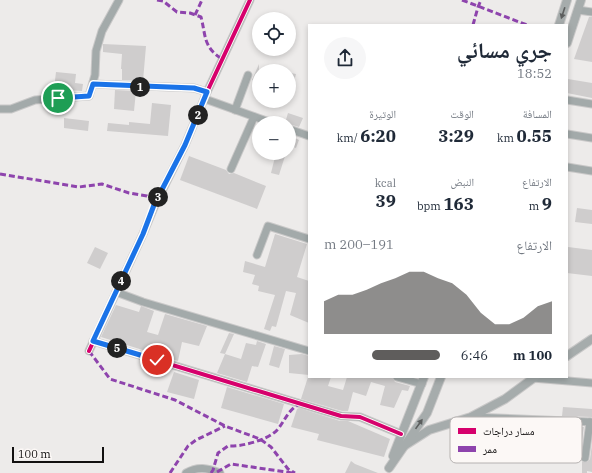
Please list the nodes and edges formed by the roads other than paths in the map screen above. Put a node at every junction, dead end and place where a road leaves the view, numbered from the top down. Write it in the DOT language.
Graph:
graph roads {
  1 [pos="118,0"];
  2 [pos="250,0"];
  3 [pos="566,0"];
  4 [pos="581,0"];
  5 [pos="578,10"];
  6 [pos="592,12"];
  7 [pos="559,24"];
  8 [pos="568,40"];
  9 [pos="248,75"];
  10 [pos="93,84"];
  11 [pos="206,95"];
  12 [pos="568,100"];
  13 [pos="592,104"];
  14 [pos="0,109"];
  15 [pos="235,110"];
  16 [pos="254,116"];
  17 [pos="252,121"];
  18 [pos="296,131"];
  19 [pos="568,134"];
  20 [pos="308,136"];
  21 [pos="592,138"];
  22 [pos="568,167"];
  23 [pos="231,169"];
  24 [pos="592,171"];
  25 [pos="308,239"];
  26 [pos="257,255"];
  27 [pos="116,292"];
  28 [pos="592,339"];
  29 [pos="93,341"];
  30 [pos="89,351"];
  31 [pos="308,351"];
  32 [pos="568,355"];
  33 [pos="404,378"];
  34 [pos="441,378"];
  35 [pos="534,378"];
  36 [pos="423,381"];
  37 [pos="592,383"];
  38 [pos="471,416"];
  39 [pos="468,417"];
  40 [pos="491,417"];
  41 [pos="591,422"];
  42 [pos="450,423"];
  43 [pos="401,434"];
  44 [pos="404,446"];
  45 [pos="584,458"];
  46 [pos="388,470"];
  47 [pos="186,473"];
  48 [pos="220,473"];
  1 -- 10 [label="street"];
  2 -- 11 [label="street"];
  3 -- 7 [label="main road, one-way"];
  4 -- 5 [label="main road"];
  5 -- 6 [label="street"];
  5 -- 8 [label="main road"];
  9 -- 15 [label="street"];
  10 -- 11 [label="street"];
  10 -- 14 [label="street"];
  11 -- 15 [label="street"];
  11 -- 27 [label="street"];
  12 -- 13 [label="street"];
  15 -- 16 [label="street"];
  17 -- 23 [label="street"];
  18 -- 20 [label="street"];
  19 -- 21 [label="street"];
  22 -- 24 [label="street"];
  25 -- 26 [label="street"];
  27 -- 29 [label="street"];
  27 -- 31 [label="street"];
  28 -- 32 [label="main road"];
  29 -- 30 [label="street"];
  29 -- 43 [label="street"];
  33 -- 36 [label="street"];
  44 -- 34 [label="main road, one-way"];
  35 -- 37 [label="street"];
  35 -- 38 [label="main road"];
  36 -- 43 [label="main road"];
  38 -- 39 [label="main road"];
  38 -- 40 [label="street"];
  41 -- 45 [label="street"];
  42 -- 44 [label="main road"];
  43 -- 46 [label="main road"];
  44 -- 46 [label="main road"];
  47 -- 48 [label="street"];
}
